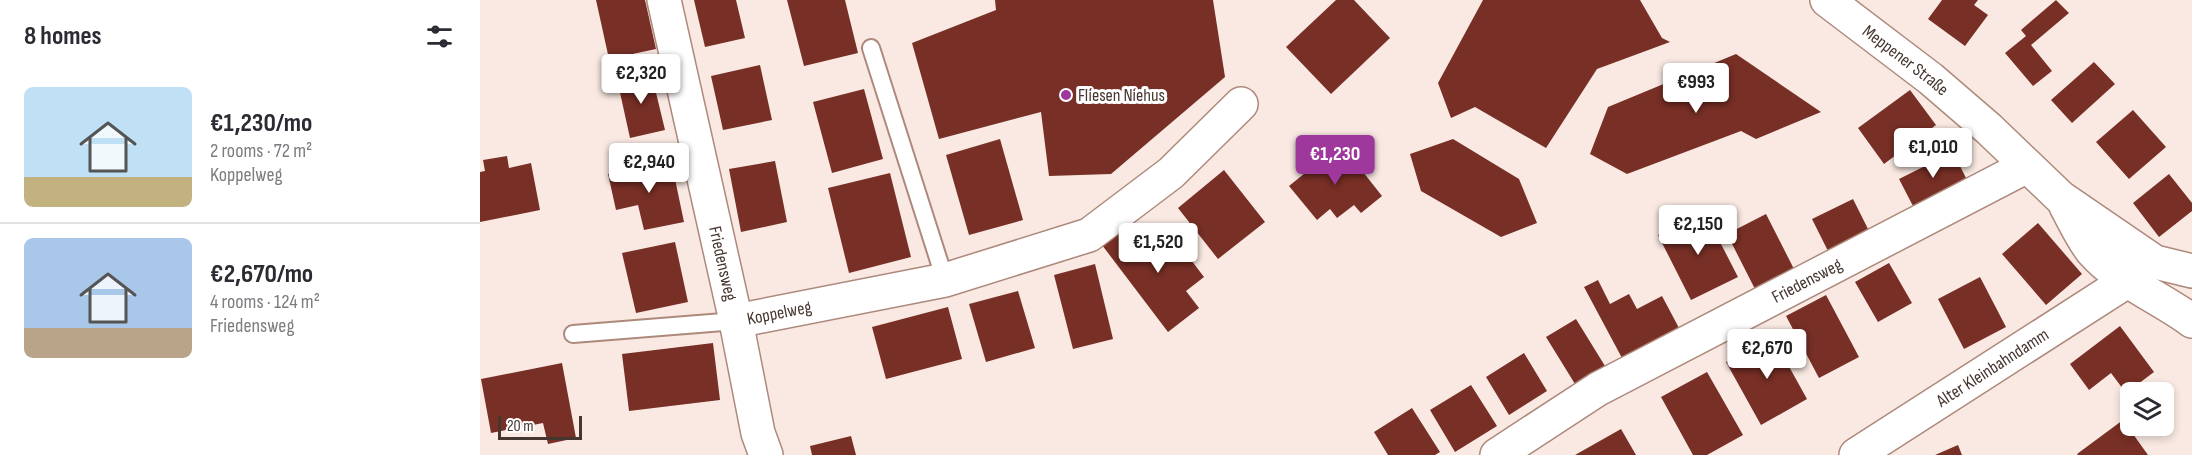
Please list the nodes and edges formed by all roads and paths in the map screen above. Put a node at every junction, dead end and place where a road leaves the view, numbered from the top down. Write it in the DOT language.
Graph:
graph roads {
  1 [pos="664,0"];
  2 [pos="1827,0"];
  3 [pos="871,48"];
  4 [pos="1241,104"];
  5 [pos="2027,166"];
  6 [pos="2060,197"];
  7 [pos="2192,271"];
  8 [pos="945,280"];
  9 [pos="2127,281"];
  10 [pos="736,321"];
  11 [pos="2192,321"];
  12 [pos="573,334"];
  13 [pos="766,455"];
  14 [pos="1497,455"];
  15 [pos="1856,455"];
  1 -- 10 [label="street, Friedensweg"];
  2 -- 5 [label="street, Meppener Straße"];
  3 -- 8 [label="lane"];
  4 -- 8 [label="street, Koppelweg"];
  5 -- 6 [label="street, Meppener Straße"];
  5 -- 14 [label="street, Friedensweg"];
  6 -- 7 [label="street, Meppener Straße"];
  6 -- 9 [label="street, Meppener Straße"];
  8 -- 10 [label="street, Koppelweg"];
  9 -- 11 [label="street, Meppener Straße"];
  9 -- 15 [label="street, Alter Kleinbahndamm"];
  10 -- 12 [label="lane, Koppelweg"];
  10 -- 13 [label="street, Friedensweg"];
}
